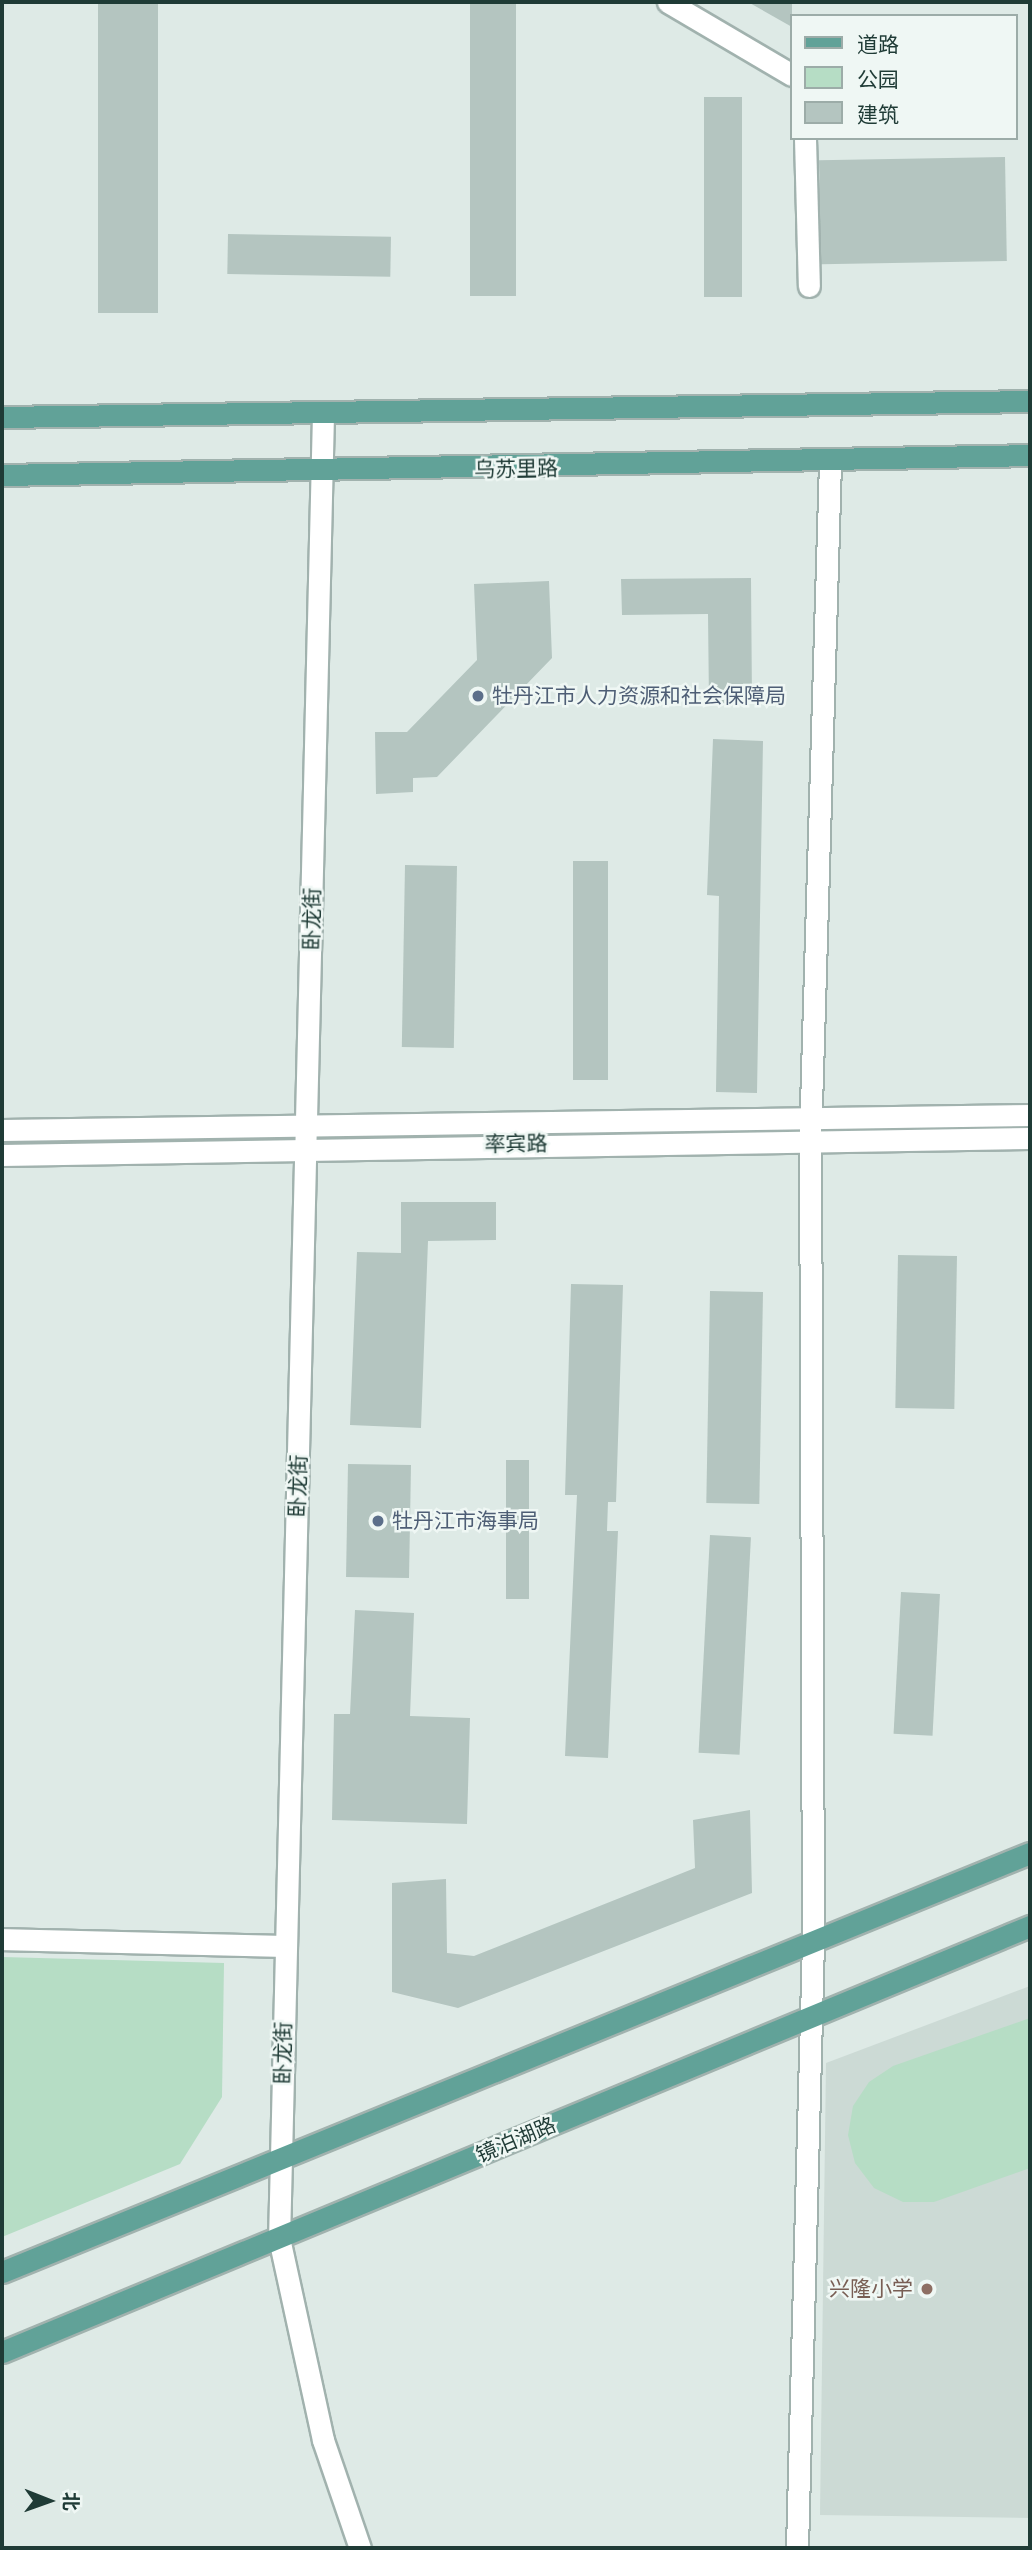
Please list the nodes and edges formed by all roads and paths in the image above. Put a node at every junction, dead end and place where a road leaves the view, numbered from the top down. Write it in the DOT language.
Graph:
graph roads {
  1 [pos="668,2"];
  2 [pos="790,74"];
  3 [pos="805,140"];
  4 [pos="809,286"];
  5 [pos="1030,401"];
  6 [pos="323,414"];
  7 [pos="2,417"];
  8 [pos="1030,455"];
  9 [pos="830,461"];
  10 [pos="320,473"];
  11 [pos="2,475"];
  12 [pos="1030,1115"];
  13 [pos="309,1124"];
  14 [pos="811,1129"];
  15 [pos="2,1130"];
  16 [pos="1030,1138"];
  17 [pos="308,1147"];
  18 [pos="2,1155"];
  19 [pos="1030,1853"];
  20 [pos="1030,1926"];
  21 [pos="2,1939"];
  22 [pos="813,1943"];
  23 [pos="285,1946"];
  24 [pos="812,2017"];
  25 [pos="281,2157"];
  26 [pos="279,2238"];
  27 [pos="2,2273"];
  28 [pos="2,2352"];
  29 [pos="360,2548"];
  30 [pos="797,2548"];
  1 -- 2 [label="street"];
  3 -- 4 [label="street"];
  5 -- 6 [label="main road"];
  6 -- 7 [label="main road"];
  6 -- 10 [label="street, 卧龙街"];
  8 -- 9 [label="main road, 乌苏里路"];
  9 -- 10 [label="main road, 乌苏里路"];
  9 -- 14 [label="street"];
  10 -- 11 [label="main road, 乌苏里路"];
  10 -- 13 [label="street, 卧龙街"];
  12 -- 14 [label="street, 率宾路"];
  13 -- 14 [label="street, 率宾路"];
  13 -- 15 [label="street, 率宾路"];
  13 -- 17 [label="street, 卧龙街"];
  14 -- 16 [label="street, 率宾路"];
  14 -- 17 [label="street, 率宾路"];
  14 -- 22 [label="street"];
  17 -- 18 [label="street, 率宾路"];
  17 -- 23 [label="street, 卧龙街"];
  19 -- 22 [label="main road"];
  20 -- 24 [label="main road, 镜泊湖路"];
  21 -- 23 [label="street"];
  22 -- 24 [label="street"];
  22 -- 25 [label="main road"];
  23 -- 25 [label="street, 卧龙街"];
  24 -- 26 [label="main road, 镜泊湖路"];
  24 -- 30 [label="street"];
  25 -- 26 [label="street, 卧龙街"];
  25 -- 27 [label="main road"];
  26 -- 28 [label="main road, 镜泊湖路"];
  26 -- 29 [label="street, 卧龙街"];
}
